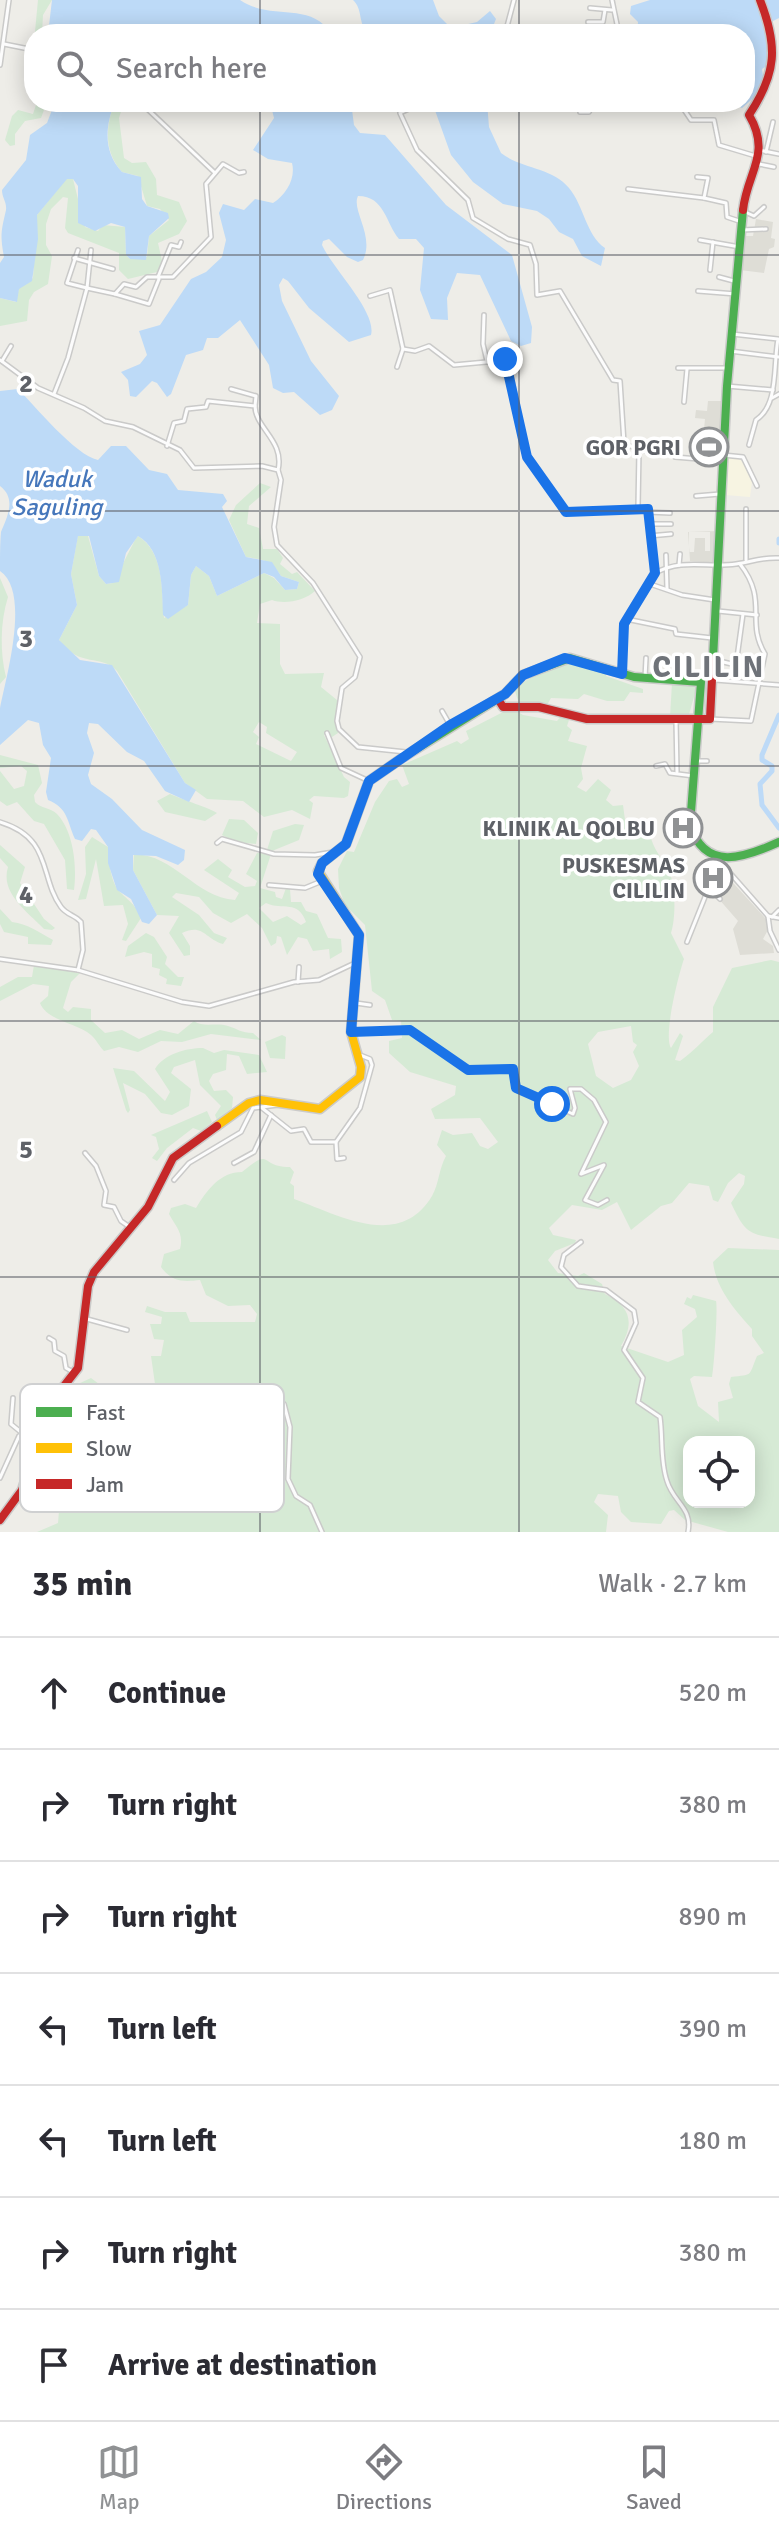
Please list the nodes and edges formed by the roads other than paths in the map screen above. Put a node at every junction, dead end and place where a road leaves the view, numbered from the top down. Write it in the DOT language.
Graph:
graph roads {
  1 [pos="9,0"];
  2 [pos="514,0"];
  3 [pos="612,0"];
  4 [pos="760,0"];
  5 [pos="590,8"];
  6 [pos="605,10"];
  7 [pos="612,10"];
  8 [pos="588,22"];
  9 [pos="508,24"];
  10 [pos="616,24"];
  11 [pos="2,37"];
  12 [pos="4,44"];
  13 [pos="24,48"];
  14 [pos="0,65"];
  15 [pos="755,105"];
  16 [pos="151,112"];
  17 [pos="405,112"];
  18 [pos="580,112"];
  19 [pos="589,112"];
  20 [pos="686,112"];
  21 [pos="751,112"];
  22 [pos="773,122"];
  23 [pos="779,154"];
  24 [pos="761,156"];
  25 [pos="774,167"];
  26 [pos="244,172"];
  27 [pos="215,173"];
  28 [pos="697,177"];
  29 [pos="628,189"];
  30 [pos="704,198"];
  31 [pos="764,207"];
  32 [pos="743,211"];
  33 [pos="742,226"];
  34 [pos="766,229"];
  35 [pos="700,240"];
  36 [pos="181,242"];
  37 [pos="713,242"];
  38 [pos="740,247"];
  39 [pos="78,250"];
  40 [pos="91,250"];
  41 [pos="74,258"];
  42 [pos="89,262"];
  43 [pos="113,269"];
  44 [pos="710,270"];
  45 [pos="159,277"];
  46 [pos="719,277"];
  47 [pos="738,281"];
  48 [pos="87,288"];
  49 [pos="698,291"];
  50 [pos="115,294"];
  51 [pos="736,294"];
  52 [pos="370,296"];
  53 [pos="484,315"];
  54 [pos="732,334"];
  55 [pos="11,346"];
  56 [pos="403,349"];
  57 [pos="730,351"];
  58 [pos="777,356"];
  59 [pos="1,360"];
  60 [pos="487,361"];
  61 [pos="397,367"];
  62 [pos="678,368"];
  63 [pos="728,368"];
  64 [pos="687,369"];
  65 [pos="727,386"];
  66 [pos="231,389"];
  67 [pos="773,390"];
  68 [pos="54,394"];
  69 [pos="779,394"];
  70 [pos="772,398"];
  71 [pos="684,402"];
  72 [pos="255,406"];
  73 [pos="749,445"];
  74 [pos="167,446"];
  75 [pos="639,450"];
  76 [pos="722,458"];
  77 [pos="278,470"];
  78 [pos="757,486"];
  79 [pos="720,494"];
  80 [pos="696,496"];
  81 [pos="638,507"];
  82 [pos="746,509"];
  83 [pos="648,512"];
  84 [pos="670,513"];
  85 [pos="648,524"];
  86 [pos="671,524"];
  87 [pos="671,534"];
  88 [pos="649,536"];
  89 [pos="680,554"];
  90 [pos="666,555"];
  91 [pos="779,558"];
  92 [pos="746,560"];
  93 [pos="717,564"];
  94 [pos="740,564"];
  95 [pos="679,565"];
  96 [pos="669,567"];
  97 [pos="655,573"];
  98 [pos="649,583"];
  99 [pos="667,589"];
  100 [pos="715,600"];
  101 [pos="714,611"];
  102 [pos="743,614"];
  103 [pos="757,615"];
  104 [pos="626,619"];
  105 [pos="712,638"];
  106 [pos="646,658"];
  107 [pos="711,659"];
  108 [pos="622,674"];
  109 [pos="645,679"];
  110 [pos="707,682"];
  111 [pos="760,684"];
  112 [pos="779,685"];
  113 [pos="498,699"];
  114 [pos="442,711"];
  115 [pos="710,719"];
  116 [pos="676,720"];
  117 [pos="699,721"];
  118 [pos="450,725"];
  119 [pos="327,733"];
  120 [pos="409,753"];
  121 [pos="696,761"];
  122 [pos="707,761"];
  123 [pos="656,766"];
  124 [pos="677,772"];
  125 [pos="694,776"];
  126 [pos="369,781"];
  127 [pos="0,822"];
  128 [pos="779,842"];
  129 [pos="217,843"];
  130 [pos="341,850"];
  131 [pos="718,859"];
  132 [pos="322,881"];
  133 [pos="269,885"];
  134 [pos="709,887"];
  135 [pos="720,899"];
  136 [pos="779,910"];
  137 [pos="770,916"];
  138 [pos="779,918"];
  139 [pos="687,942"];
  140 [pos="779,950"];
  141 [pos="0,959"];
  142 [pos="357,960"];
  143 [pos="299,967"];
  144 [pos="78,970"];
  145 [pos="298,982"];
  146 [pos="352,1002"];
  147 [pos="370,1005"];
  148 [pos="351,1032"];
  149 [pos="357,1054"];
  150 [pos="279,1104"];
  151 [pos="262,1108"];
  152 [pos="271,1115"];
  153 [pos="336,1142"];
  154 [pos="85,1153"];
  155 [pos="344,1158"];
  156 [pos="234,1163"];
  157 [pos="174,1180"];
  158 [pos="607,1200"];
  159 [pos="131,1228"];
  160 [pos="581,1242"];
  161 [pos="87,1319"];
  162 [pos="127,1330"];
  163 [pos="49,1338"];
  164 [pos="75,1373"];
  165 [pos="66,1384"];
  166 [pos="13,1398"];
  167 [pos="284,1407"];
  168 [pos="20,1431"];
  169 [pos="20,1437"];
  170 [pos="0,1478"];
  171 [pos="20,1493"];
  172 [pos="0,1520"];
  173 [pos="322,1532"];
  174 [pos="688,1532"];
  1 -- 11 [label="street"];
  2 -- 9 [label="street"];
  3 -- 7 [label="street"];
  4 -- 15 [label="main road"];
  5 -- 6 [label="street"];
  6 -- 7 [label="street"];
  6 -- 8 [label="street"];
  7 -- 10 [label="street"];
  11 -- 12 [label="street"];
  12 -- 13 [label="street"];
  12 -- 14 [label="street"];
  16 -- 27 [label="street"];
  17 -- 75 [label="street"];
  18 -- 19 [label="street"];
  20 -- 24 [label="street"];
  21 -- 24 [label="main road"];
  22 -- 24 [label="street"];
  23 -- 24 [label="street"];
  24 -- 25 [label="street"];
  24 -- 32 [label="main road"];
  26 -- 27 [label="street"];
  27 -- 45 [label="street"];
  28 -- 30 [label="street"];
  29 -- 30 [label="street"];
  30 -- 33 [label="street"];
  31 -- 32 [label="street"];
  32 -- 33 [label="main road"];
  33 -- 34 [label="street"];
  33 -- 38 [label="main road"];
  35 -- 37 [label="street"];
  36 -- 45 [label="street"];
  37 -- 38 [label="street"];
  37 -- 44 [label="street"];
  38 -- 47 [label="main road"];
  39 -- 41 [label="street"];
  40 -- 42 [label="street"];
  41 -- 42 [label="street"];
  41 -- 48 [label="street"];
  42 -- 43 [label="street"];
  42 -- 48 [label="street"];
  45 -- 50 [label="street"];
  45 -- 50 [label="street"];
  46 -- 47 [label="street"];
  47 -- 51 [label="main road"];
  48 -- 50 [label="street"];
  48 -- 68 [label="street"];
  49 -- 51 [label="street"];
  51 -- 54 [label="main road"];
  52 -- 56 [label="street"];
  53 -- 60 [label="street"];
  54 -- 57 [label="main road"];
  54 -- 58 [label="street"];
  55 -- 59 [label="street"];
  56 -- 60 [label="street"];
  56 -- 61 [label="street"];
  57 -- 58 [label="street"];
  57 -- 63 [label="main road"];
  58 -- 67 [label="street"];
  59 -- 68 [label="street"];
  60 -- 81 [label="street"];
  62 -- 64 [label="street"];
  63 -- 64 [label="street"];
  63 -- 65 [label="main road"];
  64 -- 71 [label="street"];
  65 -- 67 [label="street"];
  65 -- 76 [label="main road"];
  66 -- 72 [label="street"];
  67 -- 70 [label="street"];
  68 -- 74 [label="street"];
  69 -- 70 [label="street"];
  70 -- 73 [label="street"];
  72 -- 74 [label="street"];
  72 -- 77 [label="street"];
  74 -- 77 [label="street"];
  75 -- 76 [label="street"];
  75 -- 81 [label="street"];
  76 -- 78 [label="street"];
  76 -- 79 [label="main road"];
  77 -- 120 [label="street"];
  79 -- 80 [label="street"];
  79 -- 93 [label="main road"];
  81 -- 83 [label="street"];
  82 -- 92 [label="street"];
  83 -- 84 [label="street"];
  83 -- 85 [label="street"];
  85 -- 86 [label="street"];
  85 -- 88 [label="street"];
  87 -- 88 [label="street"];
  88 -- 97 [label="street"];
  89 -- 95 [label="street"];
  90 -- 96 [label="street"];
  91 -- 92 [label="street"];
  92 -- 94 [label="street"];
  93 -- 94 [label="street"];
  93 -- 95 [label="street"];
  93 -- 100 [label="main road"];
  94 -- 103 [label="street"];
  95 -- 96 [label="street"];
  96 -- 97 [label="street"];
  96 -- 99 [label="street"];
  97 -- 98 [label="street"];
  98 -- 99 [label="street"];
  98 -- 104 [label="street"];
  99 -- 100 [label="street"];
  100 -- 101 [label="main road"];
  101 -- 102 [label="street"];
  101 -- 105 [label="main road"];
  102 -- 103 [label="street"];
  102 -- 107 [label="street"];
  103 -- 111 [label="street"];
  104 -- 105 [label="street"];
  104 -- 108 [label="street"];
  105 -- 107 [label="main road"];
  106 -- 109 [label="street"];
  107 -- 110 [label="main road"];
  108 -- 109 [label="main road"];
  108 -- 113 [label="main road"];
  109 -- 110 [label="main road"];
  110 -- 111 [label="street"];
  110 -- 115 [label="main road"];
  110 -- 117 [label="main road"];
  111 -- 112 [label="street"];
  111 -- 115 [label="street"];
  113 -- 116 [label="main road"];
  113 -- 118 [label="main road"];
  114 -- 118 [label="street"];
  115 -- 117 [label="main road"];
  116 -- 117 [label="main road"];
  116 -- 124 [label="street"];
  117 -- 121 [label="main road"];
  118 -- 120 [label="main road"];
  119 -- 126 [label="street"];
  120 -- 126 [label="main road"];
  121 -- 122 [label="street"];
  121 -- 125 [label="main road"];
  123 -- 124 [label="street"];
  124 -- 125 [label="street"];
  125 -- 131 [label="main road"];
  126 -- 130 [label="main road"];
  127 -- 144 [label="street"];
  128 -- 131 [label="main road"];
  129 -- 130 [label="street"];
  130 -- 132 [label="main road"];
  131 -- 134 [label="street"];
  131 -- 137 [label="street"];
  132 -- 133 [label="street"];
  132 -- 142 [label="main road"];
  134 -- 135 [label="street"];
  134 -- 139 [label="street"];
  136 -- 137 [label="street"];
  137 -- 138 [label="street"];
  137 -- 140 [label="street"];
  141 -- 144 [label="street"];
  142 -- 145 [label="street"];
  142 -- 146 [label="main road"];
  143 -- 145 [label="street"];
  144 -- 145 [label="street"];
  146 -- 147 [label="street"];
  146 -- 148 [label="main road"];
  148 -- 149 [label="main road"];
  148 -- 158 [label="street"];
  149 -- 150 [label="main road"];
  149 -- 153 [label="street"];
  150 -- 151 [label="street"];
  150 -- 159 [label="main road"];
  151 -- 152 [label="street"];
  151 -- 157 [label="street"];
  152 -- 153 [label="street"];
  152 -- 156 [label="street"];
  153 -- 155 [label="street"];
  154 -- 159 [label="street"];
  159 -- 161 [label="main road"];
  160 -- 174 [label="street"];
  161 -- 162 [label="street"];
  161 -- 164 [label="main road"];
  163 -- 164 [label="street"];
  164 -- 165 [label="main road"];
  166 -- 168 [label="street"];
  167 -- 173 [label="street"];
  169 -- 170 [label="street"];
  171 -- 172 [label="main road"];
}
